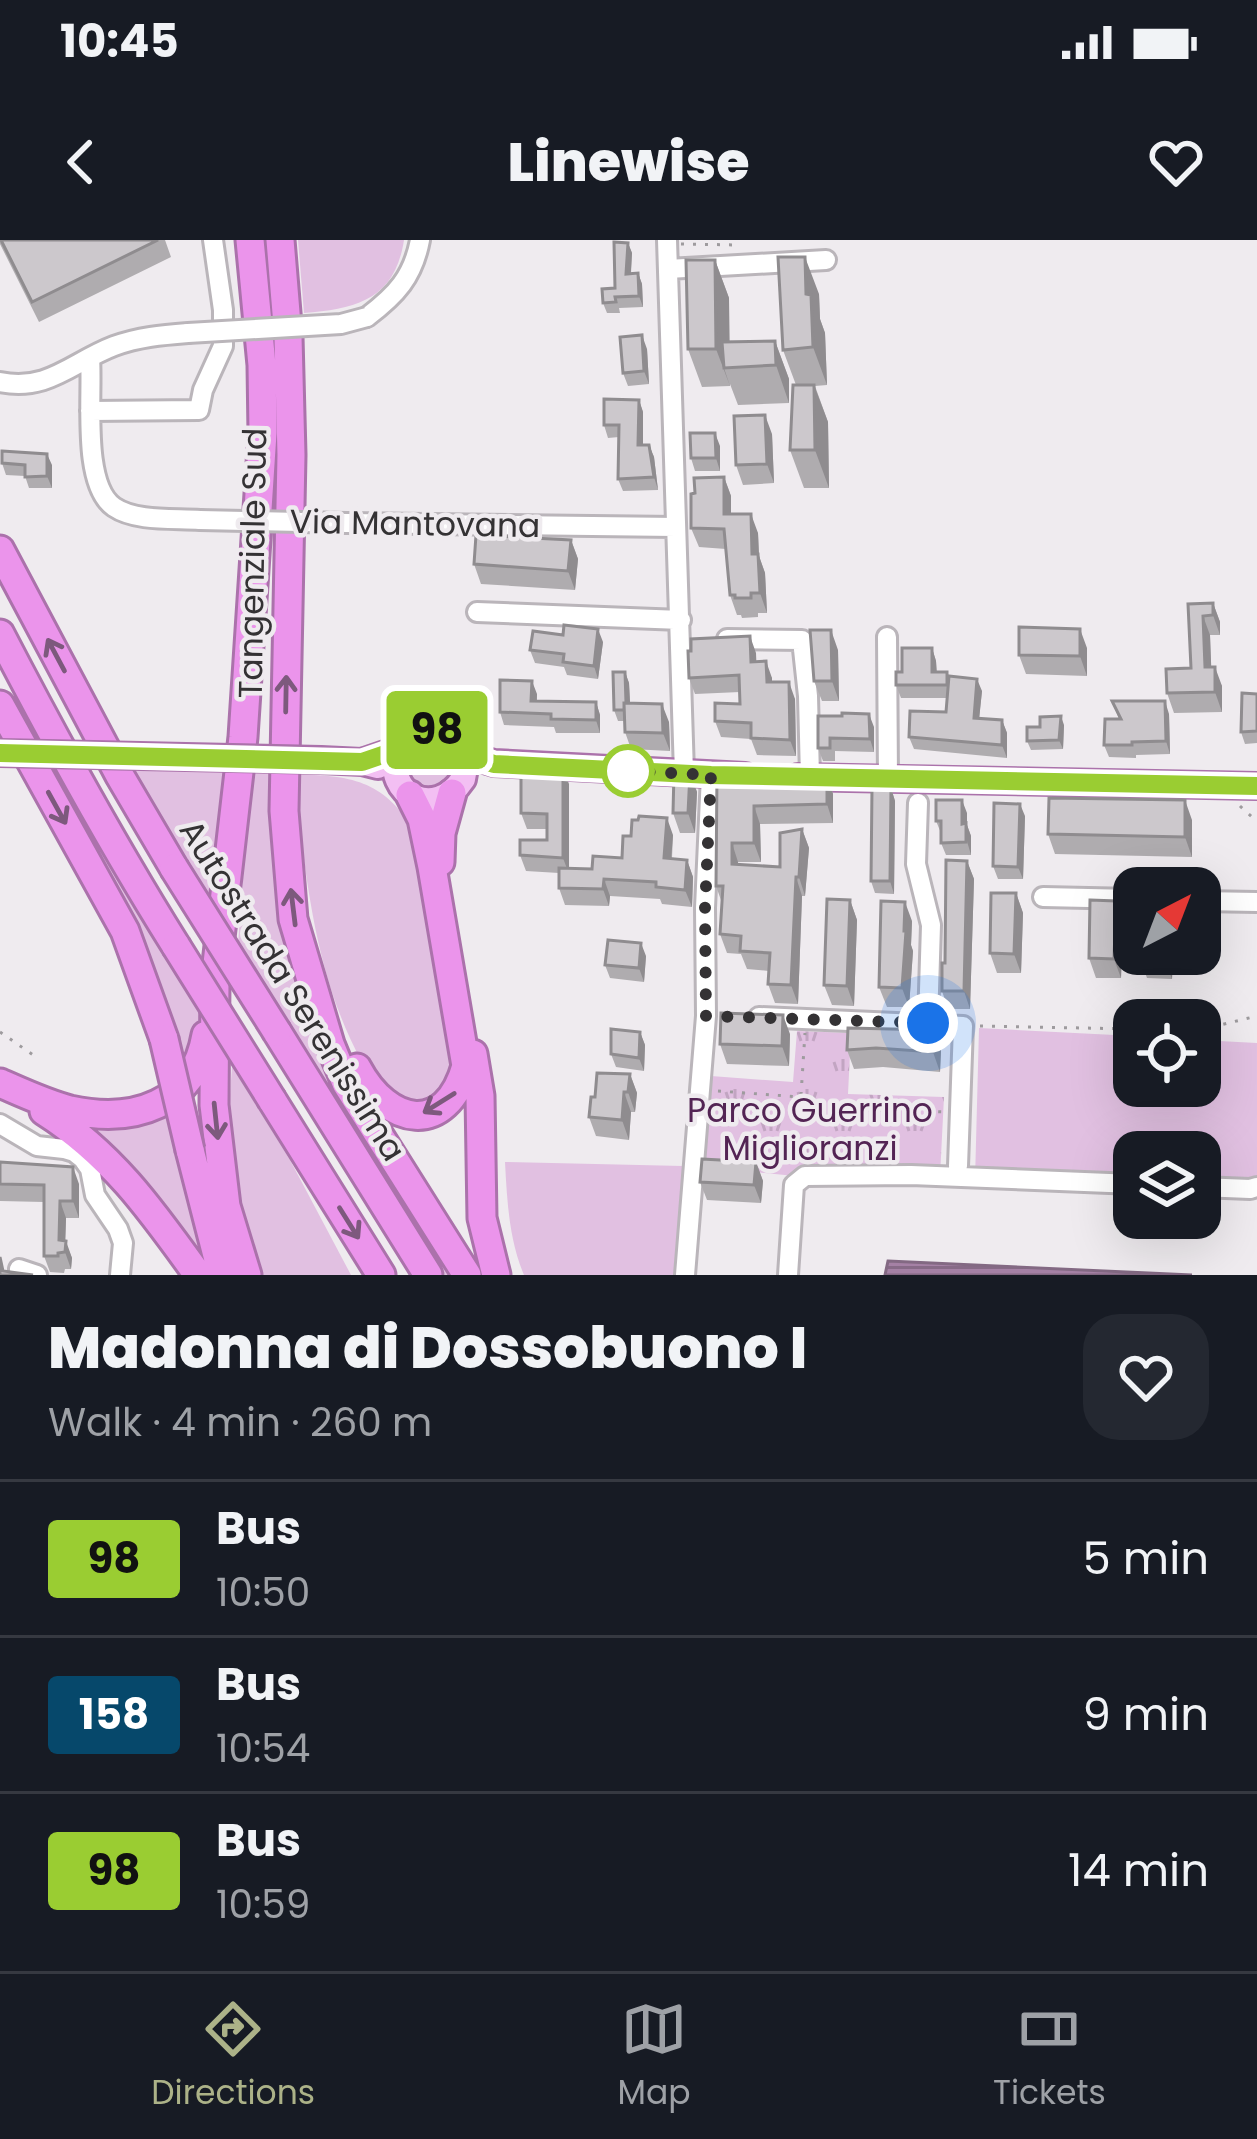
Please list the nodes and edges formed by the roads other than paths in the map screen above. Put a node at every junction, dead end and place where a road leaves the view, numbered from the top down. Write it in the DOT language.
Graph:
graph roads {
  1 [pos="213,240"];
  2 [pos="250,240"];
  3 [pos="283,240"];
  4 [pos="420,240"];
  5 [pos="667,242"];
  6 [pos="826,260"];
  7 [pos="668,269"];
  8 [pos="90,358"];
  9 [pos="0,382"];
  10 [pos="90,410"];
  11 [pos="676,526"];
  12 [pos="0,550"];
  13 [pos="477,612"];
  14 [pos="681,629"];
  15 [pos="0,634"];
  16 [pos="887,637"];
  17 [pos="0,705"];
  18 [pos="0,753"];
  19 [pos="460,772"];
  20 [pos="401,773"];
  21 [pos="684,773"];
  22 [pos="711,775"];
  23 [pos="810,777"];
  24 [pos="888,780"];
  25 [pos="1248,786"];
  26 [pos="918,803"];
  27 [pos="1255,813"];
  28 [pos="1043,897"];
  29 [pos="1113,899"];
  30 [pos="1221,901"];
  31 [pos="1257,902"];
  32 [pos="215,981"];
  33 [pos="312,985"];
  34 [pos="723,1016"];
  35 [pos="928,1023"];
  36 [pos="0,1124"];
  37 [pos="958,1166"];
  38 [pos="1113,1183"];
  39 [pos="1257,1187"];
  40 [pos="1221,1188"];
  41 [pos="120,1275"];
  42 [pos="199,1275"];
  43 [pos="223,1275"];
  44 [pos="247,1275"];
  45 [pos="381,1275"];
  46 [pos="428,1275"];
  47 [pos="467,1275"];
  48 [pos="496,1275"];
  49 [pos="685,1275"];
  50 [pos="788,1275"];
  1 -- 10 [label="street"];
  2 -- 32 [label="highway, Tangenziale Sud"];
  33 -- 3 [label="highway, Tangenziale Sud, one-way"];
  4 -- 8 [label="street, bridge"];
  5 -- 7 [label="street"];
  6 -- 7 [label="street"];
  7 -- 11 [label="street"];
  8 -- 9 [label="street"];
  8 -- 10 [label="street, Via Mantovana"];
  10 -- 11 [label="street, Via Mantovana, bridge"];
  11 -- 14 [label="street"];
  46 -- 12 [label="highway, Autostrada Serenissima, one-way, bridge"];
  13 -- 14 [label="street"];
  14 -- 21 [label="street"];
  14 -- 23 [label="street"];
  15 -- 45 [label="highway, one-way, bridge"];
  16 -- 24 [label="street"];
  17 -- 43 [label="highway, one-way, bridge"];
  18 -- 20 [label="main road, bridge"];
  19 -- 20 [label="main road"];
  19 -- 20 [label="main road"];
  19 -- 21 [label="main road"];
  19 -- 48 [label="highway"];
  20 -- 33 [label="highway, one-way"];
  21 -- 22 [label="main road"];
  22 -- 23 [label="main road"];
  22 -- 34 [label="street"];
  23 -- 24 [label="main road"];
  24 -- 25 [label="main road"];
  25 -- 27 [label="street"];
  26 -- 35 [label="street"];
  28 -- 29 [label="street"];
  30 -- 31 [label="street"];
  32 -- 42 [label="highway"];
  32 -- 44 [label="highway, Tangenziale Sud, one-way"];
  33 -- 47 [label="highway, Tangenziale Sud"];
  34 -- 35 [label="street"];
  34 -- 49 [label="street"];
  35 -- 37 [label="street"];
  36 -- 41 [label="street"];
  38 -- 50 [label="street"];
  39 -- 40 [label="street"];
}
